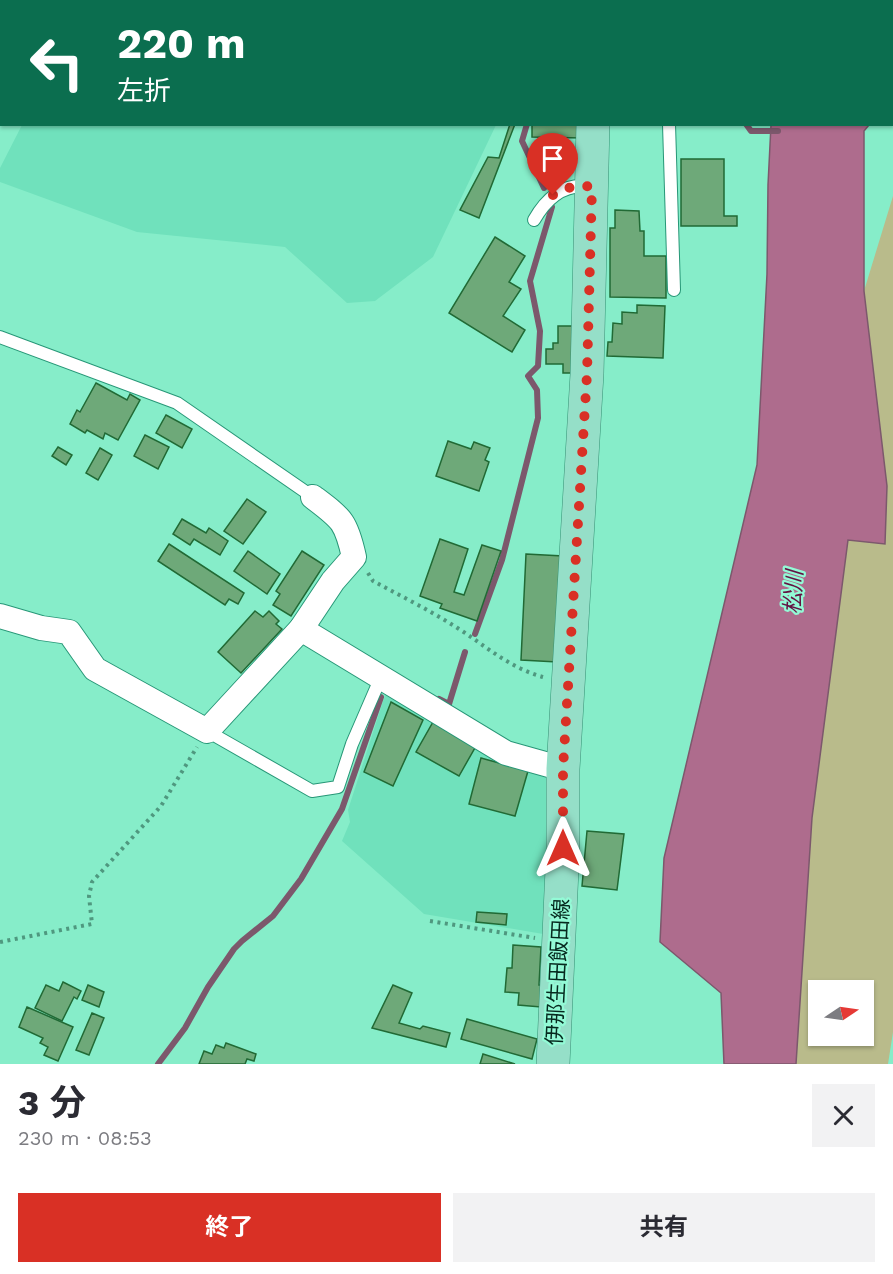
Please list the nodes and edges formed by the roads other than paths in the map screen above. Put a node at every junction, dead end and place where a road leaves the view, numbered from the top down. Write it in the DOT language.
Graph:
graph roads {
  1 [pos="594,126"];
  2 [pos="669,126"];
  3 [pos="592,187"];
  4 [pos="534,220"];
  5 [pos="674,291"];
  6 [pos="0,337"];
  7 [pos="314,497"];
  8 [pos="0,616"];
  9 [pos="301,629"];
  10 [pos="381,678"];
  11 [pos="207,731"];
  12 [pos="563,769"];
  13 [pos="554,1064"];
  1 -- 3 [label="main road, 伊那生田飯田線"];
  2 -- 5 [label="lane"];
  3 -- 4 [label="lane"];
  3 -- 12 [label="main road, 伊那生田飯田線"];
  6 -- 7 [label="lane"];
  7 -- 9 [label="street"];
  8 -- 11 [label="street"];
  9 -- 10 [label="street"];
  9 -- 11 [label="street"];
  10 -- 11 [label="lane"];
  10 -- 12 [label="street"];
  12 -- 13 [label="main road, 伊那生田飯田線"];
}
